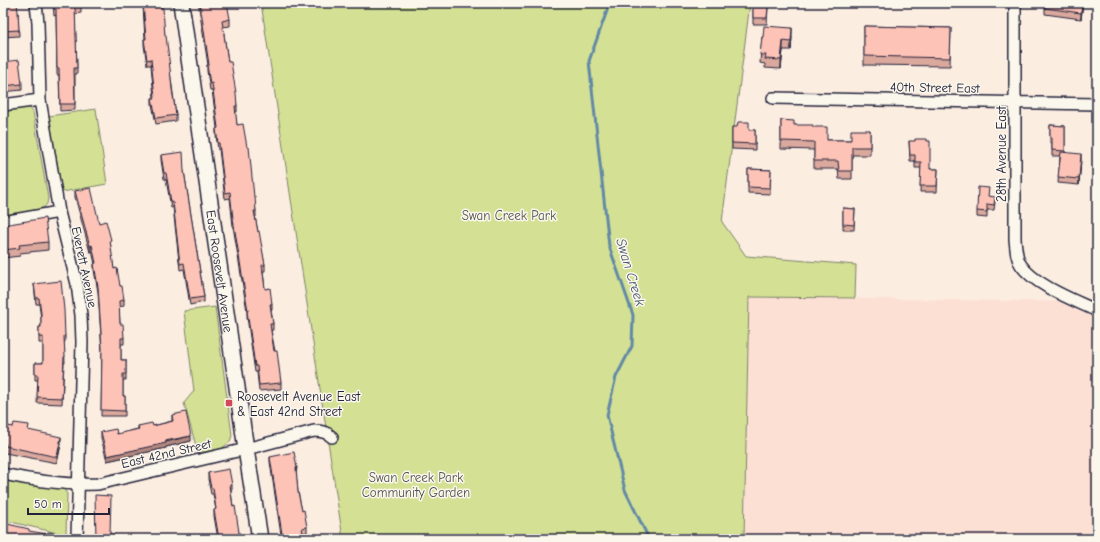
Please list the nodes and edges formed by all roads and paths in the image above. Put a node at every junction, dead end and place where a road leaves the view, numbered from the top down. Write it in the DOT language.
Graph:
graph roads {
  1 [pos="36,3"];
  2 [pos="182,3"];
  3 [pos="1015,3"];
  4 [pos="773,98"];
  5 [pos="40,100"];
  6 [pos="1015,103"];
  7 [pos="1097,104"];
  8 [pos="3,105"];
  9 [pos="59,212"];
  10 [pos="3,222"];
  11 [pos="1097,311"];
  12 [pos="332,437"];
  13 [pos="246,449"];
  14 [pos="3,474"];
  15 [pos="78,485"];
  16 [pos="77,539"];
  17 [pos="260,539"];
  1 -- 5 [label="street, Everett Avenue"];
  2 -- 13 [label="street, East Roosevelt Avenue"];
  3 -- 6 [label="street, 28th Avenue East"];
  4 -- 6 [label="street, 40th Street East"];
  5 -- 8 [label="street"];
  5 -- 9 [label="street, Everett Avenue"];
  6 -- 7 [label="street, 40th Street East"];
  6 -- 11 [label="street, 28th Avenue East"];
  9 -- 10 [label="street"];
  9 -- 15 [label="street, Everett Avenue"];
  12 -- 13 [label="street, East 42nd Street"];
  13 -- 15 [label="street, East 42nd Street"];
  13 -- 17 [label="street, East Roosevelt Avenue"];
  14 -- 15 [label="street, East 42nd Street"];
  15 -- 16 [label="street, Everett Avenue"];
}
